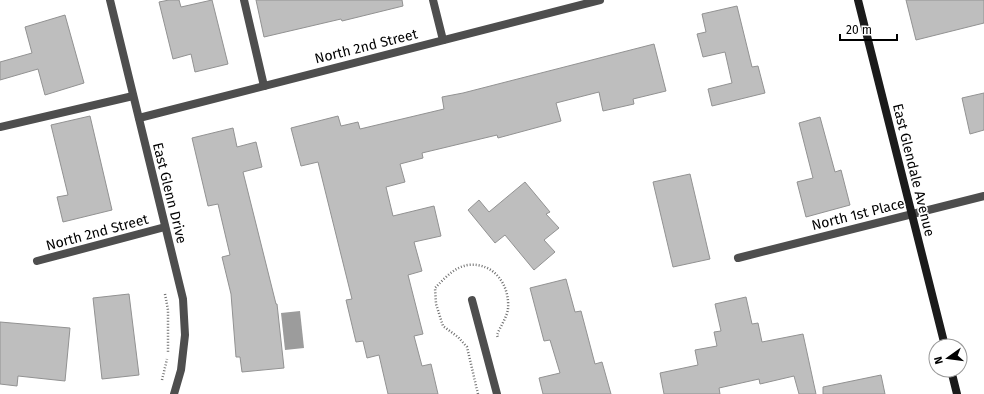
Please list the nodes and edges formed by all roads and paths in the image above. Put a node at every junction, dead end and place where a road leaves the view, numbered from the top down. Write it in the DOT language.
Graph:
graph roads {
  1 [pos="110,0"];
  2 [pos="244,0"];
  3 [pos="433,0"];
  4 [pos="600,0"];
  5 [pos="858,0"];
  6 [pos="443,40"];
  7 [pos="264,86"];
  8 [pos="133,96"];
  9 [pos="138,118"];
  10 [pos="0,127"];
  11 [pos="984,196"];
  12 [pos="912,214"];
  13 [pos="165,227"];
  14 [pos="738,258"];
  15 [pos="36,262"];
  16 [pos="165,294"];
  17 [pos="472,300"];
  18 [pos="943,338"];
  19 [pos="953,378"];
  20 [pos="161,386"];
  21 [pos="174,394"];
  22 [pos="497,394"];
  23 [pos="957,394"];
  1 -- 8 [label="street, East Glenn Drive"];
  2 -- 7 [label="street"];
  3 -- 6 [label="street"];
  4 -- 6 [label="street, North 2nd Street"];
  5 -- 12 [label="main road, East Glendale Avenue"];
  6 -- 7 [label="street, North 2nd Street"];
  7 -- 9 [label="street, North 2nd Street"];
  8 -- 9 [label="street, East Glenn Drive"];
  8 -- 10 [label="street"];
  9 -- 13 [label="street, East Glenn Drive"];
  11 -- 12 [label="street, North 1st Place"];
  12 -- 14 [label="street, North 1st Place"];
  12 -- 18 [label="main road, East Glendale Avenue"];
  13 -- 15 [label="street, North 2nd Street"];
  13 -- 21 [label="street, East Glenn Drive"];
  16 -- 20 [label="path"];
  17 -- 22 [label="street"];
  19 -- 23 [label="main road"];
}
